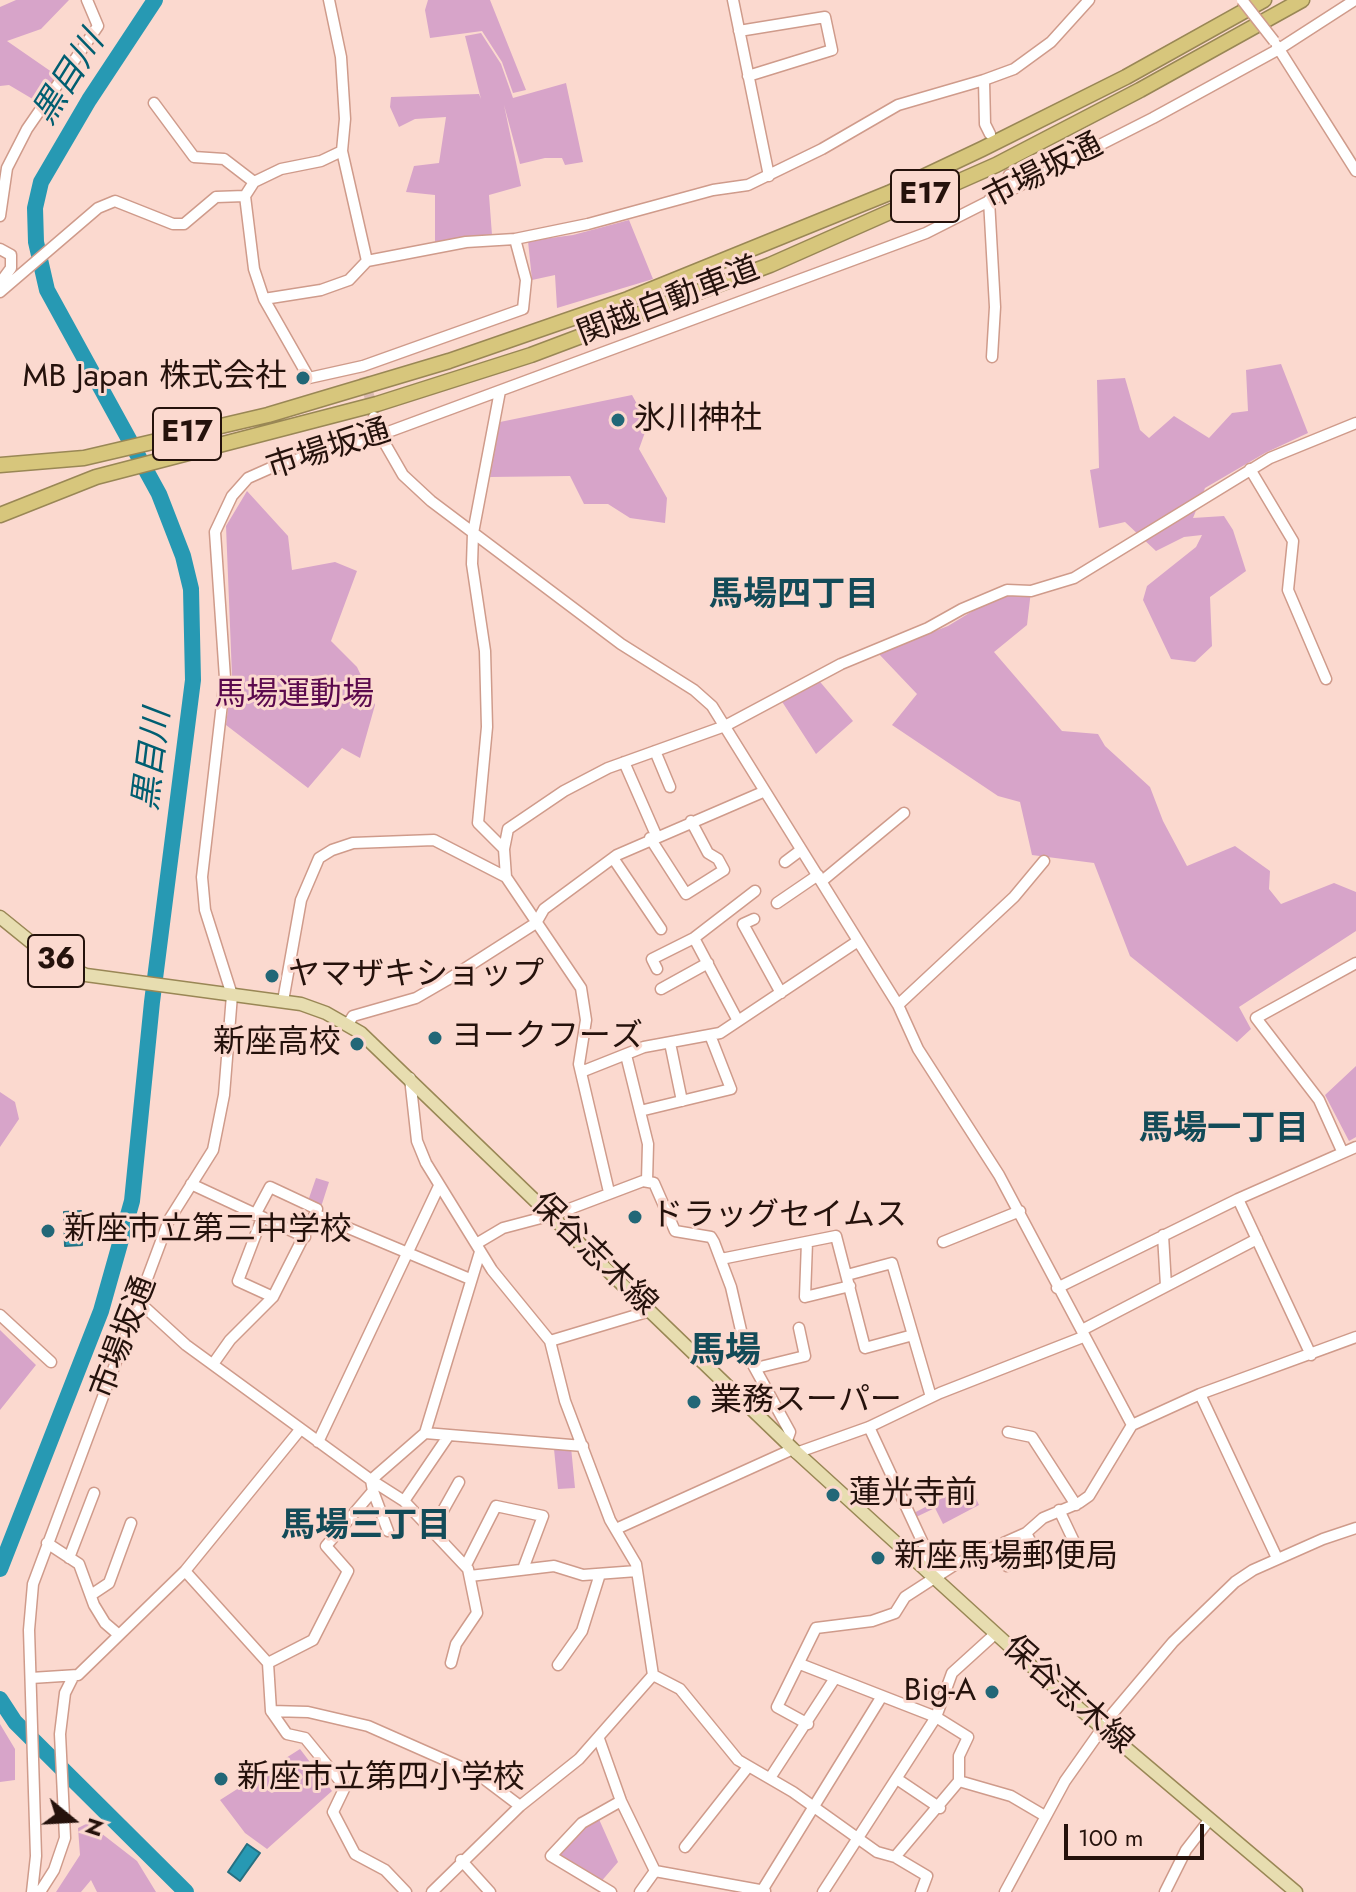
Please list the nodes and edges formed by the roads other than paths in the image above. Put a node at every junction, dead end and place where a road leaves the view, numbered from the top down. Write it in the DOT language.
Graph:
graph roads {
  1 [pos="87,0"];
  2 [pos="329,0"];
  3 [pos="733,0"];
  4 [pos="1089,0"];
  5 [pos="1242,0"];
  6 [pos="1264,0"];
  7 [pos="1302,0"];
  8 [pos="1355,0"];
  9 [pos="739,31"];
  10 [pos="1277,45"];
  11 [pos="748,76"];
  12 [pos="984,80"];
  13 [pos="154,103"];
  14 [pos="990,134"];
  15 [pos="342,151"];
  16 [pos="1356,171"];
  17 [pos="1009,175"];
  18 [pos="769,176"];
  19 [pos="254,182"];
  20 [pos="1015,188"];
  21 [pos="245,196"];
  22 [pos="989,200"];
  23 [pos="0,216"];
  24 [pos="515,239"];
  25 [pos="0,249"];
  26 [pos="367,261"];
  27 [pos="0,283"];
  28 [pos="0,292"];
  29 [pos="264,299"];
  30 [pos="992,357"];
  31 [pos="500,391"];
  32 [pos="374,417"];
  33 [pos="1356,423"];
  34 [pos="380,435"];
  35 [pos="0,465"];
  36 [pos="1250,469"];
  37 [pos="0,515"];
  38 [pos="473,533"];
  39 [pos="1326,679"];
  40 [pos="725,726"];
  41 [pos="655,751"];
  42 [pos="624,762"];
  43 [pos="670,787"];
  44 [pos="763,792"];
  45 [pos="904,813"];
  46 [pos="691,821"];
  47 [pos="653,837"];
  48 [pos="504,849"];
  49 [pos="801,850"];
  50 [pos="613,858"];
  51 [pos="1044,861"];
  52 [pos="785,862"];
  53 [pos="506,877"];
  54 [pos="820,878"];
  55 [pos="755,891"];
  56 [pos="777,903"];
  57 [pos="0,917"];
  58 [pos="754,919"];
  59 [pos="536,923"];
  60 [pos="661,929"];
  61 [pos="694,938"];
  62 [pos="858,941"];
  63 [pos="708,963"];
  64 [pos="1356,963"];
  65 [pos="657,969"];
  66 [pos="661,989"];
  67 [pos="781,993"];
  68 [pos="232,995"];
  69 [pos="283,1001"];
  70 [pos="898,1005"];
  71 [pos="738,1021"];
  72 [pos="348,1024"];
  73 [pos="710,1035"];
  74 [pos="670,1043"];
  75 [pos="626,1055"];
  76 [pos="581,1072"];
  77 [pos="410,1078"];
  78 [pos="682,1101"];
  79 [pos="640,1111"];
  80 [pos="1356,1147"];
  81 [pos="1342,1151"];
  82 [pos="647,1181"];
  83 [pos="191,1184"];
  84 [pos="439,1186"];
  85 [pos="609,1192"];
  86 [pos="1238,1199"];
  87 [pos="1020,1211"];
  88 [pos="315,1214"];
  89 [pos="550,1215"];
  90 [pos="259,1217"];
  91 [pos="1163,1235"];
  92 [pos="305,1237"];
  93 [pos="1257,1239"];
  94 [pos="807,1242"];
  95 [pos="943,1242"];
  96 [pos="478,1248"];
  97 [pos="407,1256"];
  98 [pos="721,1259"];
  99 [pos="470,1279"];
  100 [pos="848,1281"];
  101 [pos="1166,1286"];
  102 [pos="1057,1288"];
  103 [pos="273,1297"];
  104 [pos="139,1302"];
  105 [pos="650,1311"];
  106 [pos="0,1315"];
  107 [pos="799,1328"];
  108 [pos="1083,1333"];
  109 [pos="913,1335"];
  110 [pos="1356,1337"];
  111 [pos="550,1341"];
  112 [pos="1311,1355"];
  113 [pos="51,1362"];
  114 [pos="213,1364"];
  115 [pos="756,1368"];
  116 [pos="1200,1394"];
  117 [pos="931,1397"];
  118 [pos="1132,1425"];
  119 [pos="869,1427"];
  120 [pos="299,1431"];
  121 [pos="1008,1432"];
  122 [pos="425,1433"];
  123 [pos="449,1435"];
  124 [pos="318,1442"];
  125 [pos="583,1446"];
  126 [pos="792,1448"];
  127 [pos="459,1482"];
  128 [pos="372,1485"];
  129 [pos="94,1493"];
  130 [pos="404,1501"];
  131 [pos="1076,1505"];
  132 [pos="1059,1510"];
  133 [pos="131,1523"];
  134 [pos="1356,1528"];
  135 [pos="616,1529"];
  136 [pos="388,1531"];
  137 [pos="431,1532"];
  138 [pos="1026,1533"];
  139 [pos="47,1543"];
  140 [pos="997,1546"];
  141 [pos="1078,1550"];
  142 [pos="1036,1552"];
  143 [pos="69,1558"];
  144 [pos="1277,1558"];
  145 [pos="1007,1566"];
  146 [pos="523,1569"];
  147 [pos="185,1571"];
  148 [pos="468,1571"];
  149 [pos="637,1571"];
  150 [pos="600,1574"];
  151 [pos="931,1576"];
  152 [pos="91,1595"];
  153 [pos="995,1634"];
  154 [pos="119,1635"];
  155 [pos="268,1663"];
  156 [pos="451,1663"];
  157 [pos="800,1664"];
  158 [pos="558,1665"];
  159 [pos="653,1675"];
  160 [pos="73,1677"];
  161 [pos="835,1678"];
  162 [pos="31,1684"];
  163 [pos="882,1696"];
  164 [pos="271,1711"];
  165 [pos="936,1717"];
  166 [pos="808,1724"];
  167 [pos="1102,1728"];
  168 [pos="599,1739"];
  169 [pos="748,1767"];
  170 [pos="770,1778"];
  171 [pos="897,1779"];
  172 [pos="959,1781"];
  173 [pos="621,1801"];
  174 [pos="812,1804"];
  175 [pos="520,1806"];
  176 [pos="940,1808"];
  177 [pos="1045,1816"];
  178 [pos="1210,1819"];
  179 [pos="857,1839"];
  180 [pos="685,1847"];
  181 [pos="895,1857"];
  182 [pos="461,1860"];
  183 [pos="655,1871"];
  184 [pos="765,1891"];
  185 [pos="32,1892"];
  186 [pos="40,1892"];
  187 [pos="406,1892"];
  188 [pos="432,1892"];
  189 [pos="490,1892"];
  190 [pos="611,1892"];
  191 [pos="640,1892"];
  192 [pos="823,1892"];
  193 [pos="921,1892"];
  194 [pos="1005,1892"];
  195 [pos="1165,1892"];
  196 [pos="1296,1892"];
  1 -- 23 [label="street"];
  2 -- 15 [label="street"];
  3 -- 9 [label="street"];
  4 -- 12 [label="street"];
  5 -- 10 [label="street, bridge"];
  6 -- 35 [label="highway, 関越自動車道 / E17"];
  7 -- 37 [label="highway, 関越自動車道 / E17"];
  8 -- 10 [label="street, 市場坂通"];
  9 -- 11 [label="street"];
  9 -- 11 [label="street"];
  10 -- 16 [label="street"];
  10 -- 20 [label="street, 市場坂通"];
  11 -- 18 [label="street"];
  12 -- 14 [label="street"];
  12 -- 18 [label="street"];
  13 -- 19 [label="street"];
  15 -- 19 [label="street"];
  15 -- 26 [label="street"];
  17 -- 20 [label="street"];
  18 -- 24 [label="street"];
  19 -- 21 [label="street"];
  20 -- 22 [label="street, 市場坂通"];
  21 -- 28 [label="street"];
  21 -- 29 [label="street"];
  22 -- 30 [label="street"];
  22 -- 31 [label="street, 市場坂通"];
  24 -- 26 [label="street"];
  24 -- 29 [label="street"];
  25 -- 27 [label="street"];
  26 -- 29 [label="street"];
  31 -- 34 [label="street, 市場坂通"];
  31 -- 38 [label="street"];
  32 -- 34 [label="street"];
  33 -- 36 [label="street"];
  34 -- 38 [label="street"];
  34 -- 68 [label="street, 市場坂通"];
  36 -- 39 [label="street"];
  36 -- 40 [label="street"];
  38 -- 40 [label="street"];
  38 -- 48 [label="street"];
  40 -- 41 [label="street"];
  40 -- 44 [label="street"];
  41 -- 42 [label="street"];
  41 -- 43 [label="street"];
  42 -- 47 [label="street"];
  42 -- 48 [label="street"];
  44 -- 46 [label="street"];
  44 -- 49 [label="street"];
  45 -- 54 [label="street"];
  46 -- 47 [label="street"];
  46 -- 47 [label="street"];
  47 -- 50 [label="street"];
  48 -- 53 [label="street"];
  49 -- 52 [label="street"];
  49 -- 54 [label="street"];
  50 -- 59 [label="street"];
  50 -- 60 [label="street"];
  51 -- 70 [label="street"];
  53 -- 59 [label="street"];
  53 -- 69 [label="street"];
  54 -- 56 [label="street"];
  54 -- 62 [label="street"];
  55 -- 61 [label="street"];
  57 -- 68 [label="main road, 保谷志木線 / 36"];
  58 -- 67 [label="street"];
  59 -- 72 [label="street"];
  59 -- 76 [label="street"];
  61 -- 63 [label="street"];
  61 -- 65 [label="street"];
  62 -- 67 [label="street"];
  62 -- 70 [label="street"];
  63 -- 66 [label="street"];
  63 -- 71 [label="street"];
  64 -- 81 [label="street"];
  67 -- 71 [label="street"];
  68 -- 69 [label="main road, 保谷志木線 / 36"];
  68 -- 83 [label="street, 市場坂通"];
  69 -- 72 [label="main road, 保谷志木線 / 36"];
  70 -- 87 [label="street"];
  71 -- 73 [label="street"];
  72 -- 77 [label="main road, 保谷志木線 / 36"];
  73 -- 74 [label="street"];
  73 -- 78 [label="street"];
  74 -- 75 [label="street"];
  74 -- 78 [label="street"];
  75 -- 76 [label="street"];
  75 -- 79 [label="street"];
  76 -- 85 [label="street"];
  77 -- 84 [label="street"];
  77 -- 89 [label="main road, 保谷志木線 / 36"];
  78 -- 79 [label="street"];
  79 -- 82 [label="street"];
  80 -- 81 [label="street"];
  81 -- 86 [label="street"];
  82 -- 85 [label="street"];
  82 -- 98 [label="street"];
  83 -- 90 [label="street"];
  83 -- 104 [label="street, 市場坂通"];
  84 -- 96 [label="street"];
  84 -- 97 [label="street"];
  85 -- 89 [label="street"];
  86 -- 91 [label="street"];
  86 -- 93 [label="street"];
  87 -- 95 [label="street"];
  87 -- 102 [label="street"];
  88 -- 90 [label="street"];
  88 -- 92 [label="street"];
  88 -- 97 [label="street"];
  89 -- 96 [label="street"];
  89 -- 105 [label="main road, 保谷志木線 / 36"];
  90 -- 92 [label="street"];
  90 -- 103 [label="street"];
  91 -- 101 [label="street"];
  91 -- 102 [label="street"];
  92 -- 103 [label="street"];
  93 -- 101 [label="street"];
  93 -- 112 [label="street"];
  94 -- 98 [label="street"];
  94 -- 100 [label="street"];
  94 -- 100 [label="street"];
  96 -- 99 [label="street"];
  96 -- 111 [label="street"];
  97 -- 99 [label="street"];
  97 -- 124 [label="street"];
  98 -- 115 [label="street"];
  99 -- 122 [label="street"];
  100 -- 109 [label="street"];
  100 -- 109 [label="street"];
  101 -- 108 [label="street"];
  102 -- 108 [label="street"];
  103 -- 114 [label="street"];
  104 -- 114 [label="street"];
  104 -- 139 [label="street, 市場坂通"];
  105 -- 111 [label="street"];
  105 -- 126 [label="main road, 保谷志木線 / 36"];
  106 -- 113 [label="street"];
  107 -- 115 [label="street"];
  108 -- 117 [label="street"];
  108 -- 118 [label="street"];
  109 -- 117 [label="street"];
  110 -- 112 [label="street"];
  111 -- 125 [label="street"];
  112 -- 116 [label="street"];
  114 -- 120 [label="street"];
  115 -- 126 [label="street"];
  116 -- 118 [label="street"];
  116 -- 144 [label="street"];
  117 -- 119 [label="street"];
  118 -- 131 [label="street"];
  119 -- 126 [label="street"];
  119 -- 151 [label="street"];
  120 -- 124 [label="street"];
  120 -- 147 [label="street"];
  121 -- 131 [label="street"];
  122 -- 123 [label="street"];
  122 -- 128 [label="street"];
  123 -- 125 [label="street"];
  123 -- 130 [label="street"];
  124 -- 128 [label="street"];
  125 -- 135 [label="street"];
  126 -- 135 [label="street"];
  126 -- 151 [label="main road, 保谷志木線 / 36"];
  127 -- 137 [label="street"];
  128 -- 130 [label="street"];
  128 -- 136 [label="street"];
  128 -- 155 [label="street"];
  129 -- 143 [label="street"];
  130 -- 137 [label="street"];
  131 -- 132 [label="street"];
  132 -- 138 [label="street"];
  132 -- 141 [label="street"];
  133 -- 152 [label="street"];
  134 -- 144 [label="street"];
  135 -- 149 [label="street"];
  137 -- 148 [label="street"];
  138 -- 140 [label="street"];
  138 -- 142 [label="street"];
  139 -- 143 [label="street"];
  139 -- 162 [label="street, 市場坂通"];
  140 -- 145 [label="street"];
  140 -- 151 [label="street"];
  143 -- 152 [label="street"];
  144 -- 167 [label="street"];
  146 -- 148 [label="street"];
  146 -- 148 [label="street"];
  146 -- 150 [label="street"];
  147 -- 154 [label="street"];
  147 -- 155 [label="street"];
  148 -- 156 [label="street"];
  149 -- 150 [label="street"];
  149 -- 159 [label="street"];
  150 -- 158 [label="street"];
  151 -- 153 [label="main road, 保谷志木線 / 36"];
  151 -- 157 [label="street"];
  152 -- 154 [label="street"];
  153 -- 165 [label="street"];
  153 -- 167 [label="main road, 保谷志木線 / 36"];
  154 -- 160 [label="street"];
  155 -- 164 [label="street"];
  157 -- 161 [label="street"];
  157 -- 166 [label="street"];
  159 -- 168 [label="street"];
  159 -- 169 [label="street"];
  160 -- 162 [label="street"];
  160 -- 186 [label="street"];
  161 -- 163 [label="street"];
  161 -- 166 [label="street"];
  162 -- 185 [label="street, 市場坂通"];
  163 -- 165 [label="street"];
  163 -- 174 [label="street"];
  164 -- 175 [label="street"];
  164 -- 187 [label="street"];
  165 -- 171 [label="street"];
  165 -- 172 [label="street"];
  166 -- 170 [label="street"];
  167 -- 177 [label="street"];
  167 -- 178 [label="main road, 保谷志木線 / 36"];
  168 -- 173 [label="street"];
  168 -- 175 [label="street"];
  169 -- 170 [label="street"];
  169 -- 180 [label="street"];
  170 -- 174 [label="street"];
  171 -- 176 [label="street"];
  171 -- 179 [label="street"];
  172 -- 176 [label="street"];
  172 -- 177 [label="street"];
  173 -- 183 [label="street"];
  173 -- 190 [label="street"];
  174 -- 179 [label="street"];
  174 -- 184 [label="street"];
  175 -- 182 [label="street"];
  176 -- 181 [label="street"];
  177 -- 194 [label="street"];
  178 -- 195 [label="street"];
  178 -- 196 [label="main road, 保谷志木線 / 36"];
  179 -- 181 [label="street"];
  179 -- 192 [label="street"];
  181 -- 193 [label="street"];
  182 -- 188 [label="street"];
  182 -- 189 [label="street"];
  183 -- 184 [label="street"];
  183 -- 191 [label="street"];
}
